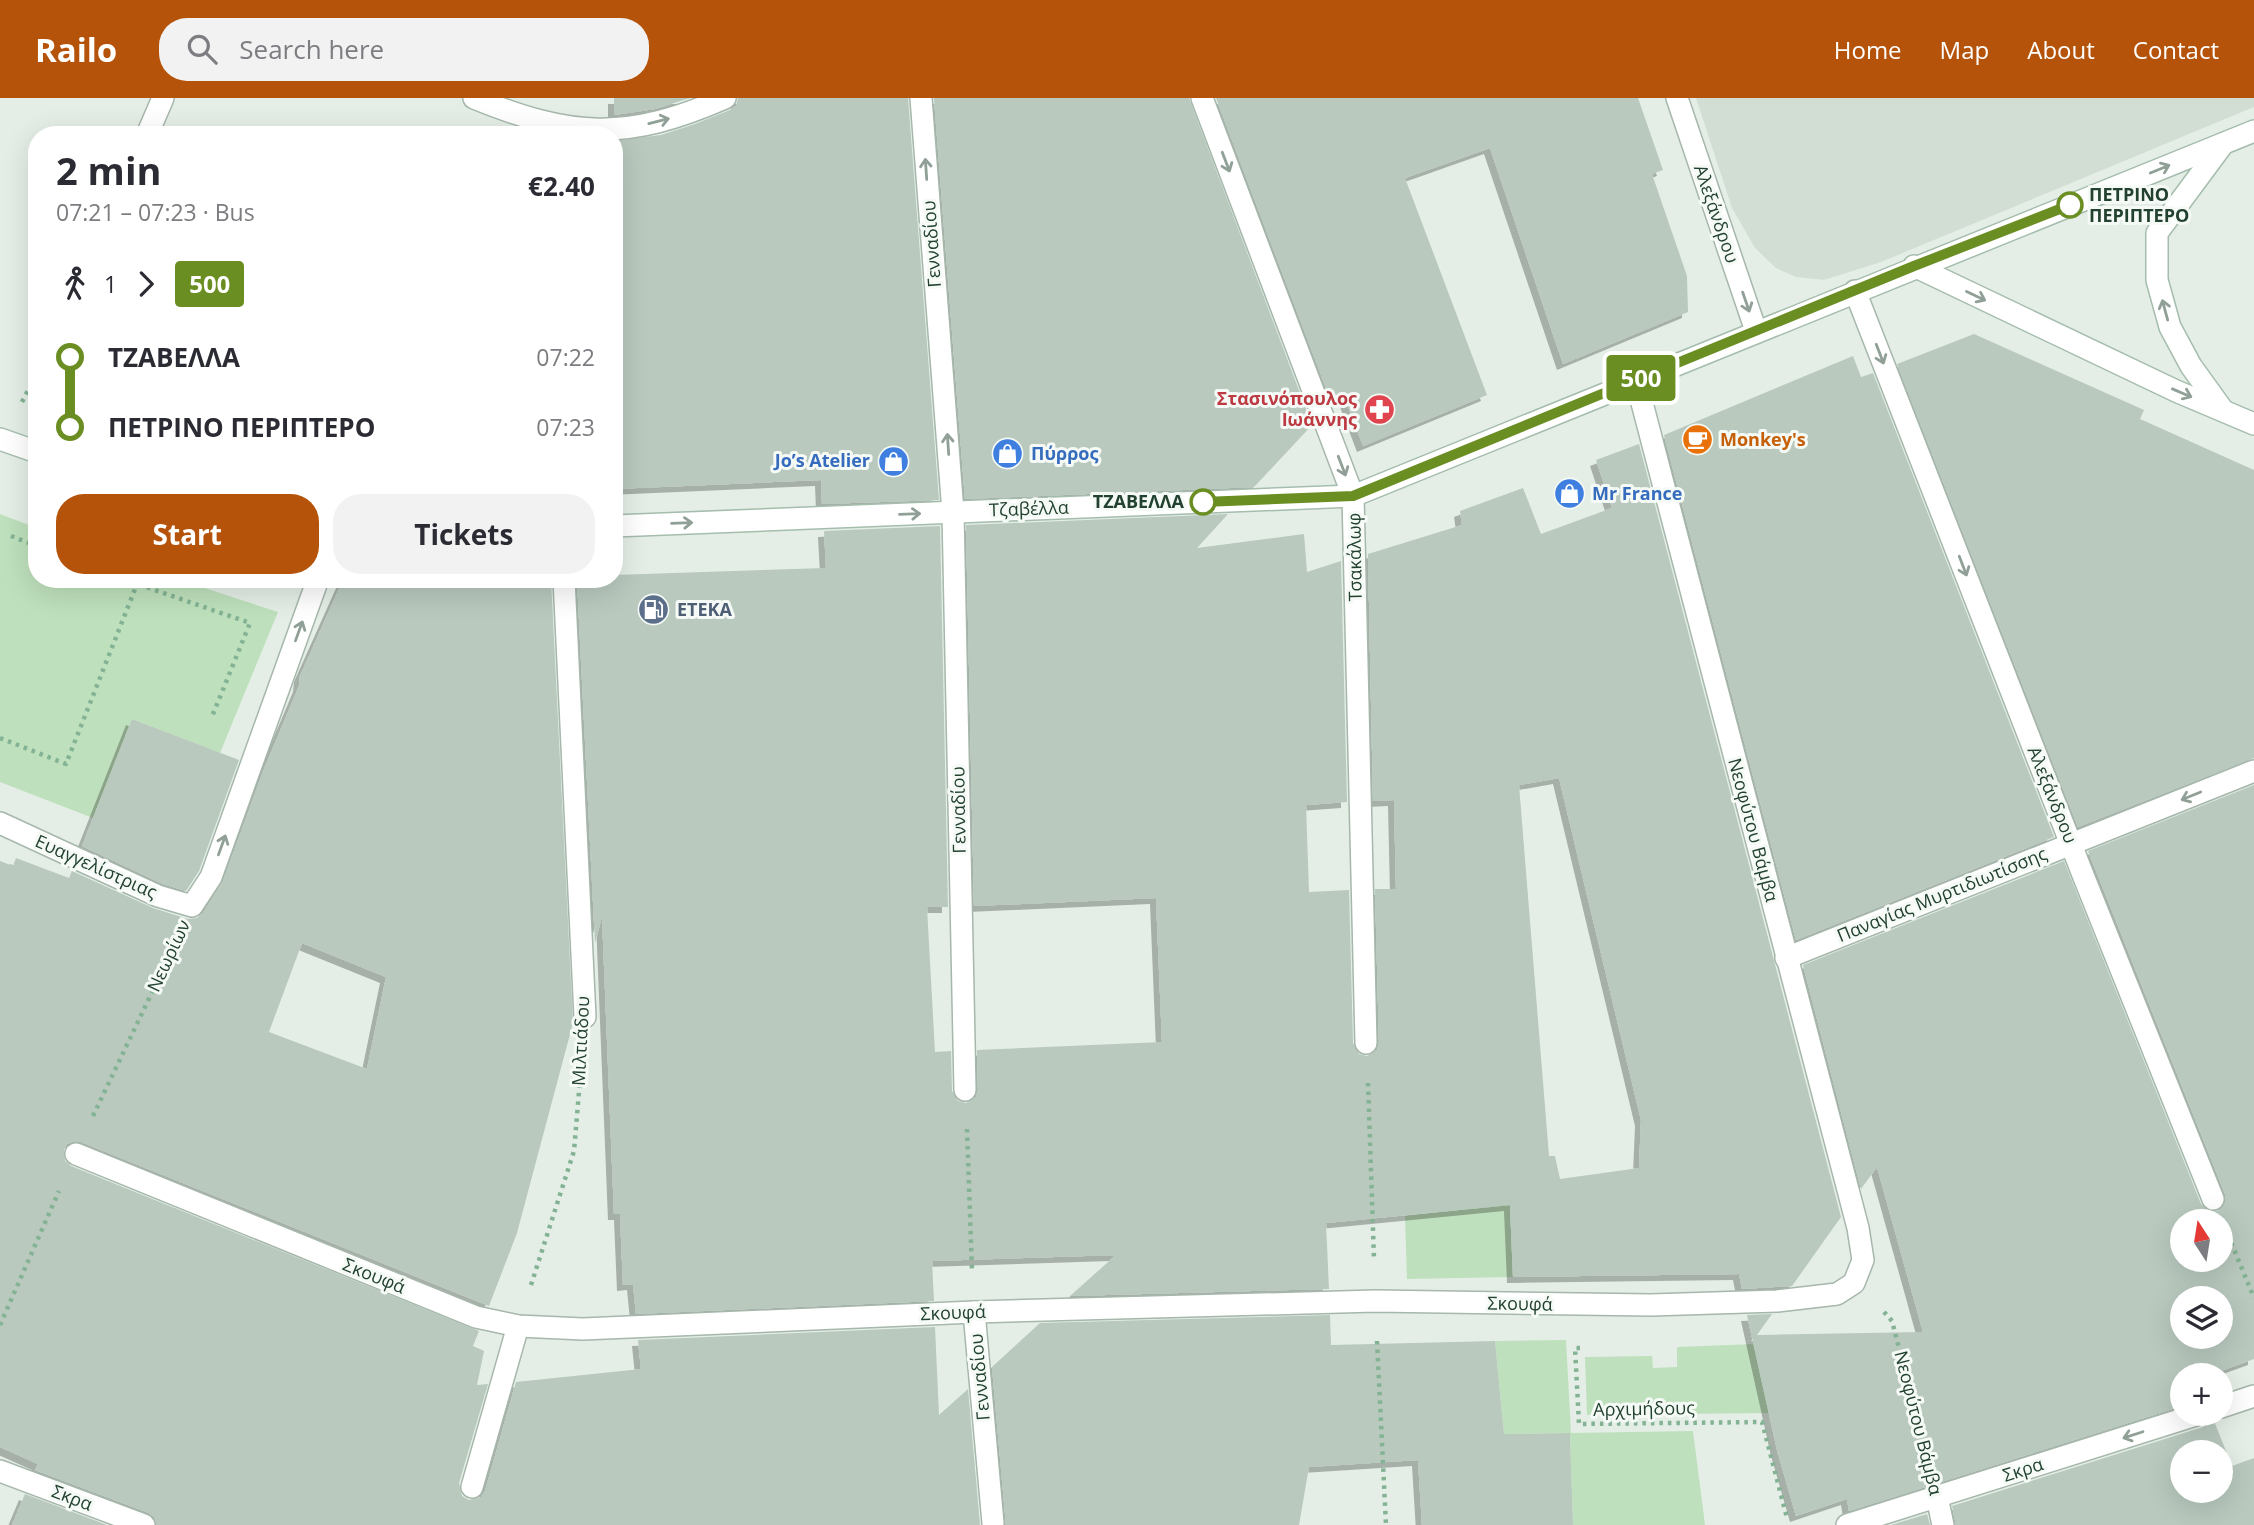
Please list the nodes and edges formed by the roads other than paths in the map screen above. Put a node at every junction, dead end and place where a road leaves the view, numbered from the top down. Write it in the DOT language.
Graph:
graph roads {
  1 [pos="163,98"];
  2 [pos="474,98"];
  3 [pos="725,98"];
  4 [pos="921,98"];
  5 [pos="1202,98"];
  6 [pos="1677,98"];
  7 [pos="151,126"];
  8 [pos="536,126"];
  9 [pos="623,129"];
  10 [pos="2254,131"];
  11 [pos="2223,144"];
  12 [pos="1914,266"];
  13 [pos="1855,291"];
  14 [pos="1756,331"];
  15 [pos="1636,380"];
  16 [pos="2223,410"];
  17 [pos="2254,424"];
  18 [pos="1,442"];
  19 [pos="28,450"];
  20 [pos="1353,496"];
  21 [pos="953,512"];
  22 [pos="623,526"];
  23 [pos="315,588"];
  24 [pos="564,588"];
  25 [pos="2254,771"];
  26 [pos="0,823"];
  27 [pos="2072,844"];
  28 [pos="192,906"];
  29 [pos="1786,958"];
  30 [pos="585,1017"];
  31 [pos="1366,1043"];
  32 [pos="965,1090"];
  33 [pos="76,1154"];
  34 [pos="2213,1199"];
  35 [pos="1857,1279"];
  36 [pos="974,1312"];
  37 [pos="518,1326"];
  38 [pos="2254,1396"];
  39 [pos="2233,1403"];
  40 [pos="2170,1423"];
  41 [pos="0,1471"];
  42 [pos="472,1487"];
  43 [pos="1937,1497"];
  44 [pos="993,1523"];
  45 [pos="144,1525"];
  46 [pos="1847,1525"];
  47 [pos="1943,1525"];
  1 -- 7 [label="street"];
  2 -- 8 [label="street"];
  9 -- 3 [label="street, one-way"];
  21 -- 4 [label="street, Γενναδίου, one-way"];
  5 -- 20 [label="street, Τσακάλωφ, one-way"];
  6 -- 14 [label="street, Αλεξάνδρου, one-way"];
  10 -- 11 [label="street, Τζαβέλλα"];
  12 -- 11 [label="street, Τζαβέλλα, one-way"];
  16 -- 11 [label="street, one-way"];
  12 -- 13 [label="street, Τζαβέλλα"];
  12 -- 16 [label="street, one-way"];
  13 -- 14 [label="street, Τζαβέλλα"];
  13 -- 27 [label="street, Αλεξάνδρου, one-way"];
  14 -- 15 [label="street, Τζαβέλλα"];
  15 -- 20 [label="street, Τζαβέλλα"];
  15 -- 29 [label="street, Νεοφύτου Βάμβα"];
  16 -- 17 [label="street"];
  18 -- 19 [label="street"];
  20 -- 21 [label="street, Τζαβέλλα"];
  20 -- 31 [label="street, Τσακάλωφ"];
  22 -- 21 [label="street, Τζαβέλλα, one-way"];
  21 -- 32 [label="street, Γενναδίου"];
  28 -- 23 [label="street, Νεωρίων, one-way"];
  24 -- 30 [label="street, Μιλτιάδου"];
  25 -- 27 [label="street, Παναγίας Μυρτιδιωτίσσης, one-way"];
  26 -- 28 [label="street, Ευαγγελίστριας"];
  27 -- 29 [label="street, Παναγίας Μυρτιδιωτίσσης"];
  27 -- 34 [label="street, Αλεξάνδρου"];
  29 -- 35 [label="street, Νεοφύτου Βάμβα"];
  33 -- 37 [label="street, Σκουφά"];
  35 -- 36 [label="street, Σκουφά"];
  36 -- 37 [label="street, Σκουφά"];
  36 -- 44 [label="street, Γενναδίου"];
  37 -- 42 [label="street"];
  38 -- 39 [label="street"];
  40 -- 43 [label="street, Σκρα, one-way"];
  41 -- 45 [label="street, Σκρα"];
  43 -- 46 [label="street, Σκρα"];
  43 -- 47 [label="street, Νεοφύτου Βάμβα"];
}
